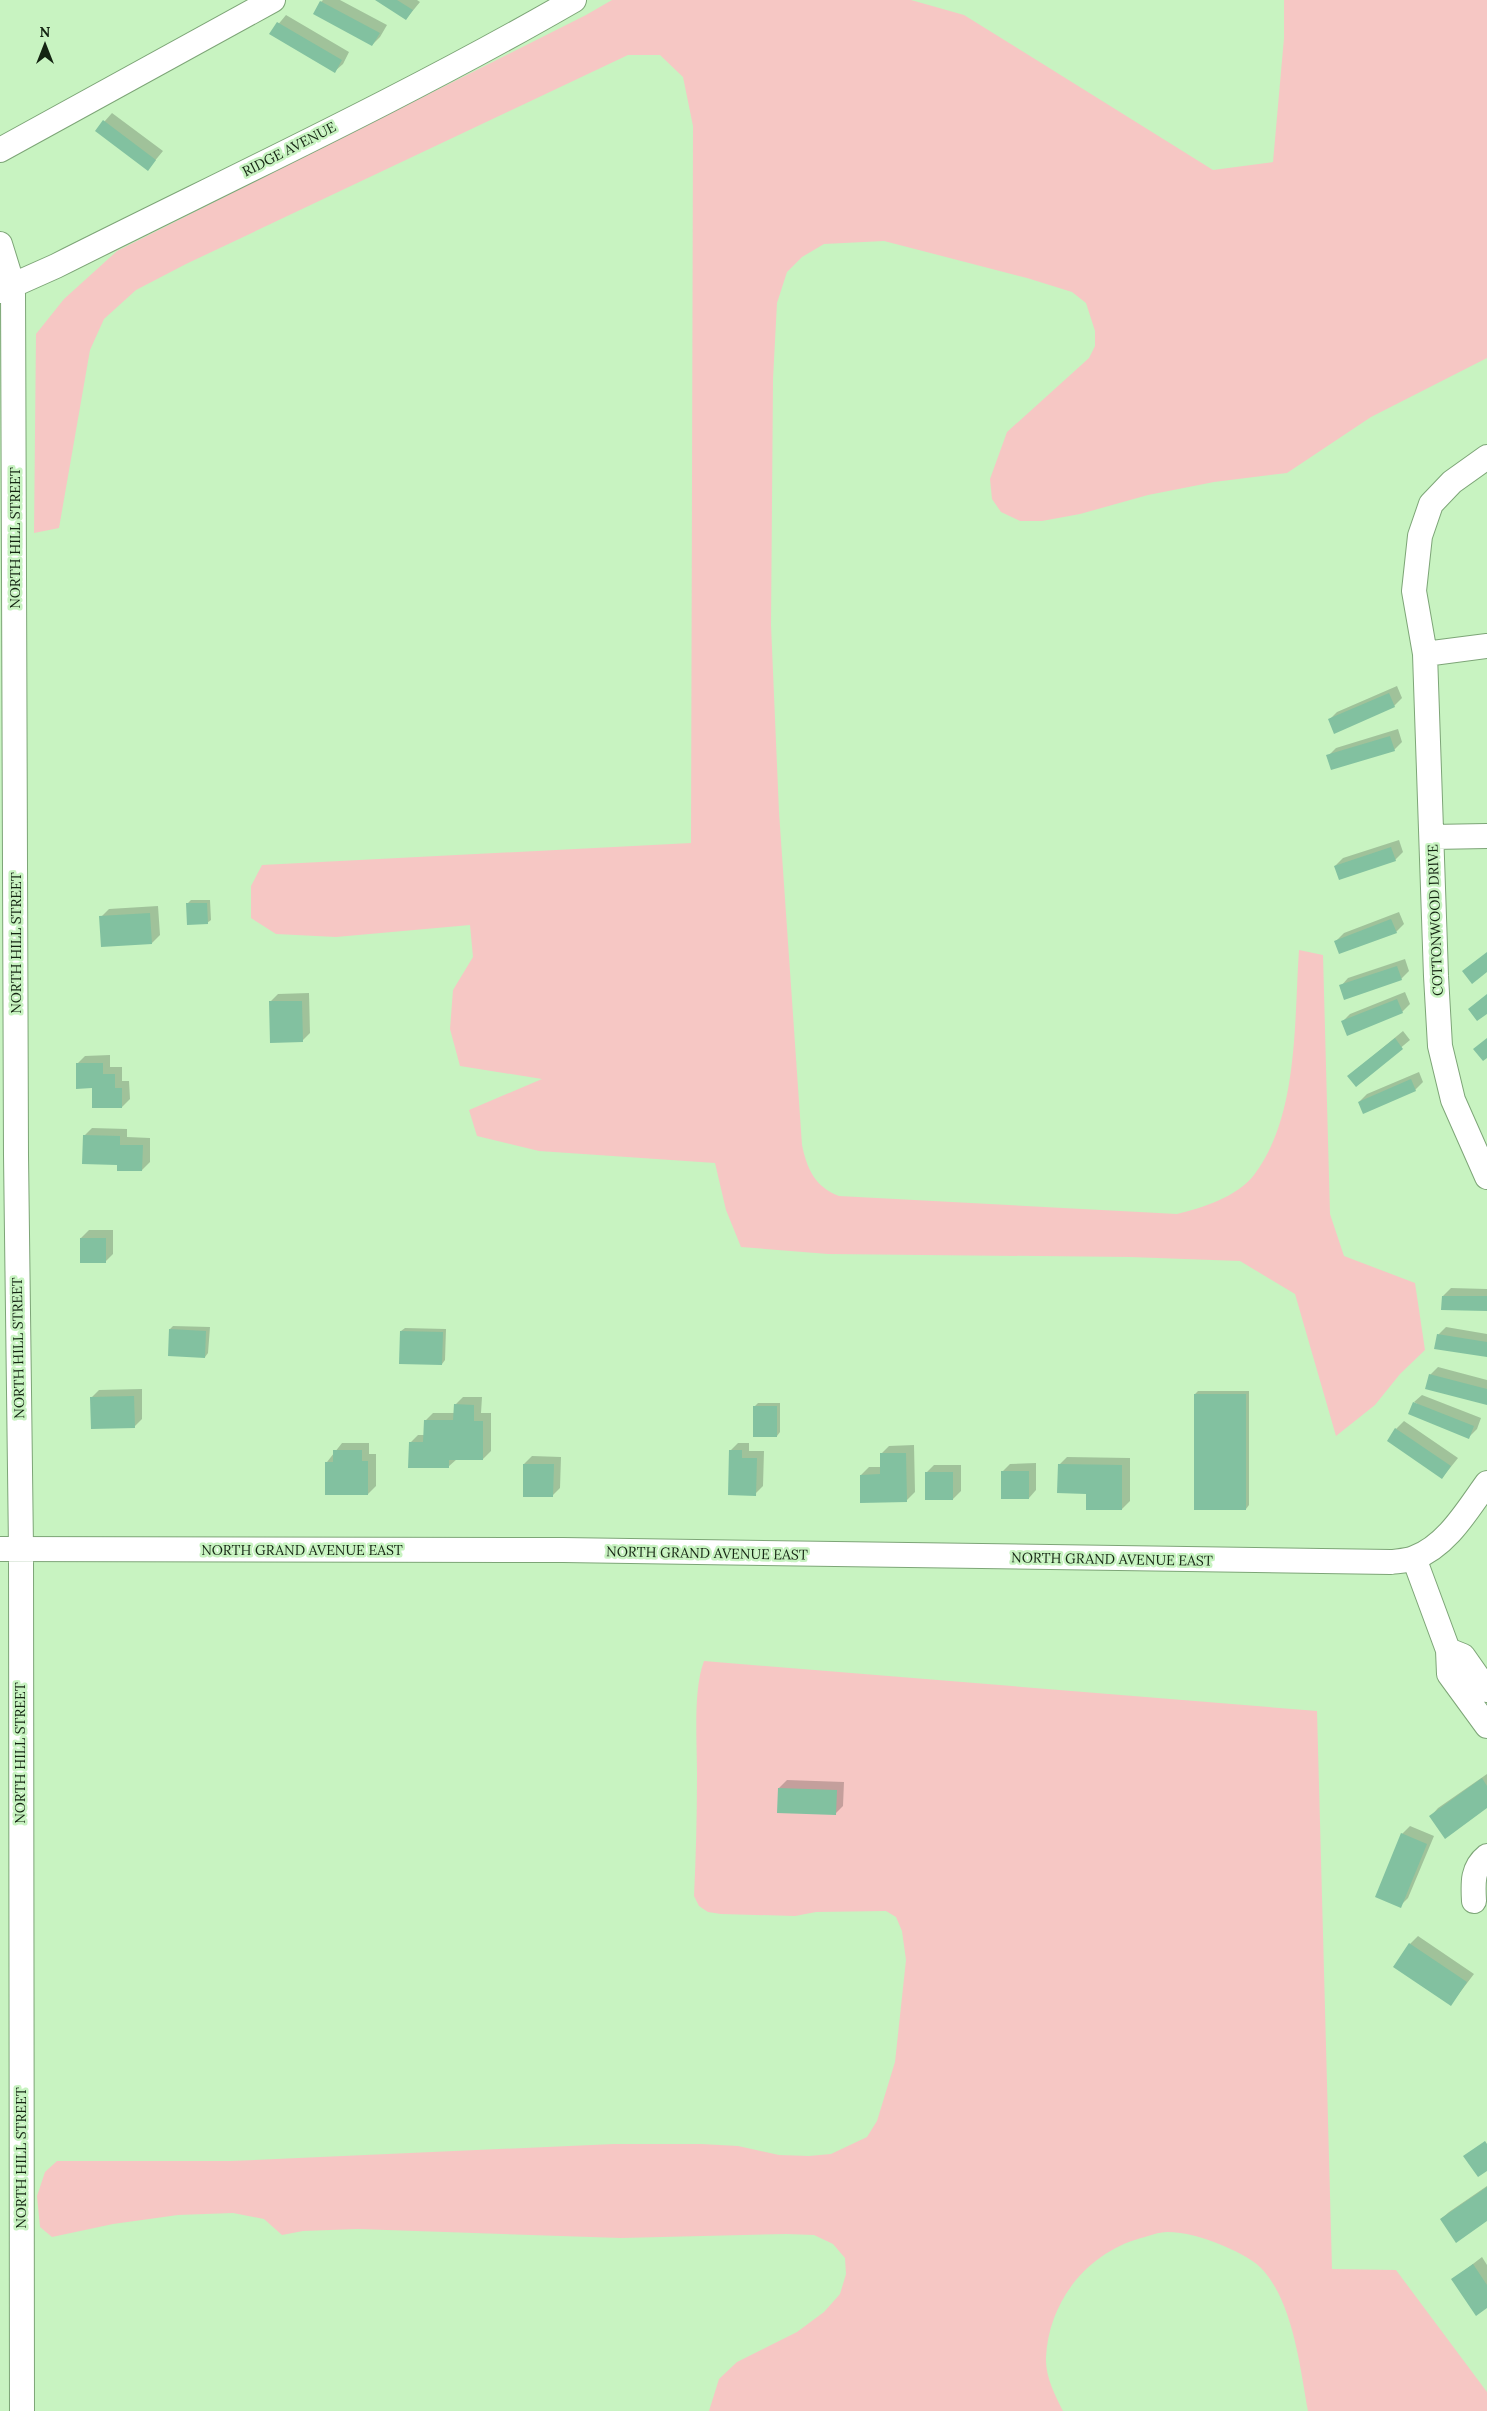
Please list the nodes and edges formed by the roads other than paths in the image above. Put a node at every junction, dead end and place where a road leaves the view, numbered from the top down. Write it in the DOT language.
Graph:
graph roads {
  1 [pos="273,0"];
  2 [pos="574,0"];
  3 [pos="0,150"];
  4 [pos="0,244"];
  5 [pos="6,288"];
  6 [pos="1487,457"];
  7 [pos="1487,646"];
  8 [pos="1425,654"];
  9 [pos="1487,836"];
  10 [pos="1432,837"];
  11 [pos="1487,1177"];
  12 [pos="1487,1483"];
  13 [pos="10,1549"];
  14 [pos="1414,1558"];
  15 [pos="1448,1650"];
  16 [pos="1487,1690"];
  17 [pos="1487,1726"];
  18 [pos="1487,1856"];
  19 [pos="1474,1901"];
  20 [pos="22,2411"];
  1 -- 3 [label="street"];
  2 -- 5 [label="street, RIDGE AVENUE"];
  4 -- 5 [label="street, NORTH HILL STREET"];
  5 -- 13 [label="street, NORTH HILL STREET"];
  6 -- 8 [label="street, COTTONWOOD DRIVE"];
  7 -- 8 [label="street"];
  8 -- 10 [label="street, COTTONWOOD DRIVE"];
  9 -- 10 [label="street"];
  10 -- 11 [label="street, COTTONWOOD DRIVE"];
  12 -- 14 [label="street"];
  13 -- 14 [label="street, NORTH GRAND AVENUE EAST"];
  13 -- 20 [label="street, NORTH HILL STREET"];
  14 -- 15 [label="street"];
  15 -- 16 [label="street"];
  15 -- 17 [label="street"];
  18 -- 19 [label="street"];
}
